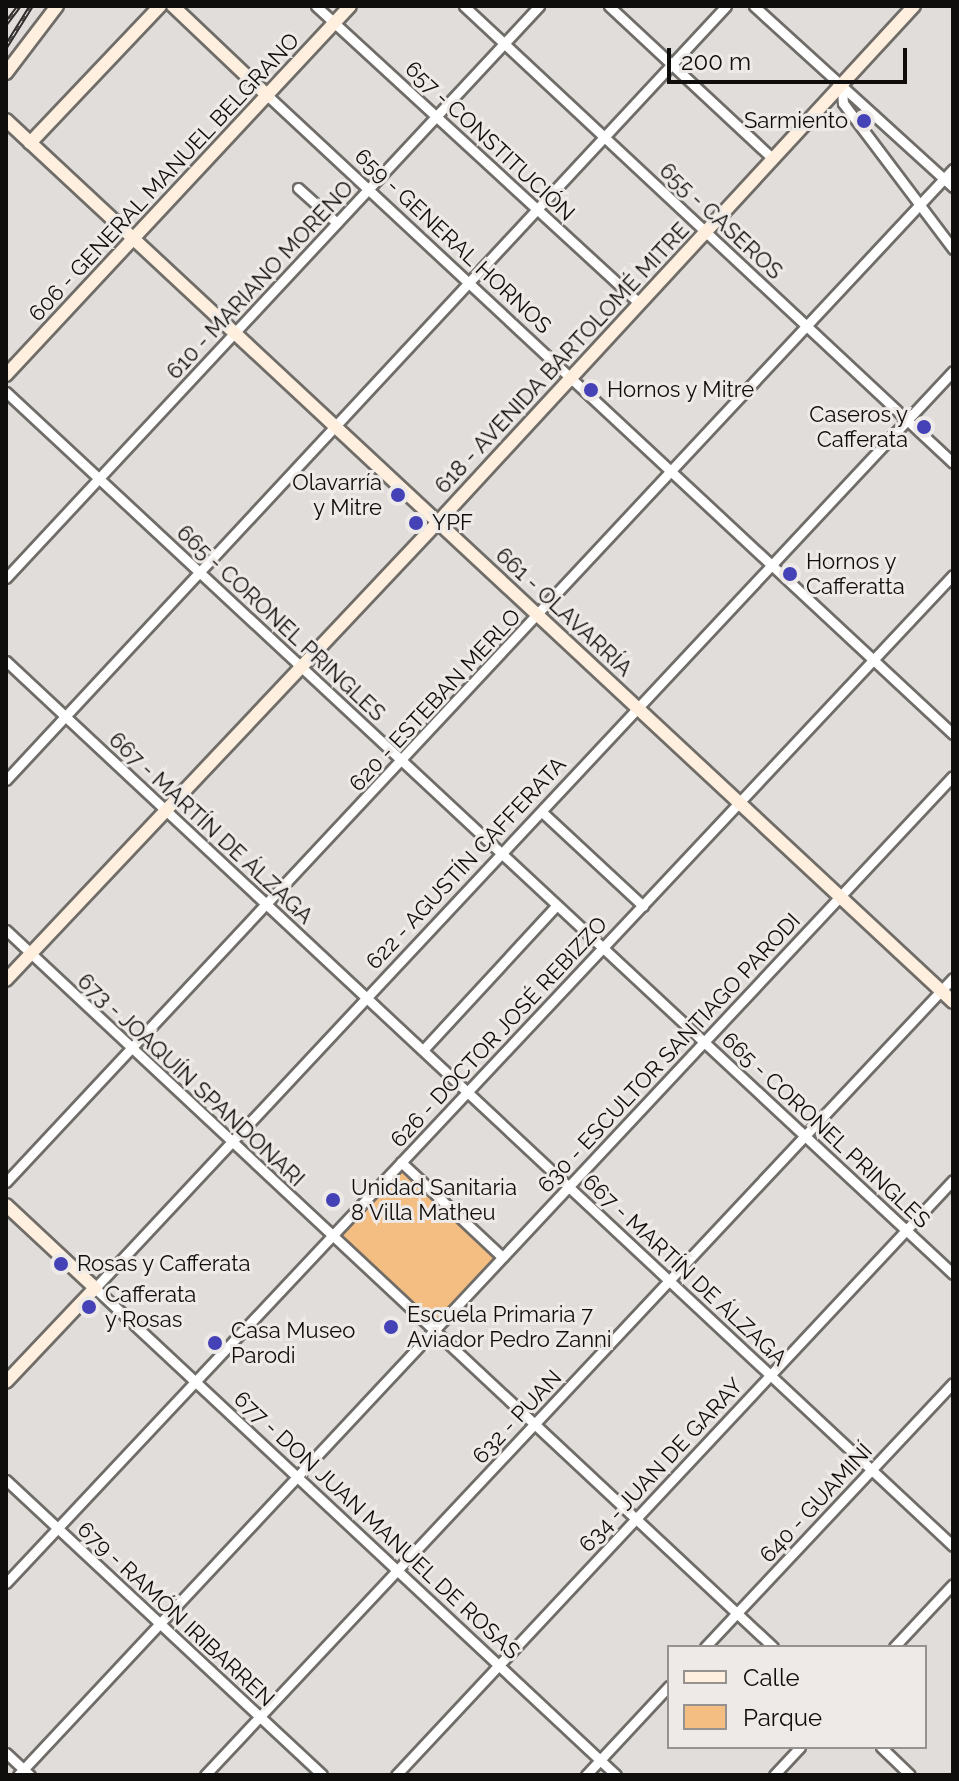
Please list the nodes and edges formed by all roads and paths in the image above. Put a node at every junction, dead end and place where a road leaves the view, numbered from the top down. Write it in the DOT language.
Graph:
graph roads {
  1 [pos="57,6"];
  2 [pos="160,6"];
  3 [pos="173,6"];
  4 [pos="316,6"];
  5 [pos="350,6"];
  6 [pos="464,6"];
  7 [pos="539,6"];
  8 [pos="609,6"];
  9 [pos="726,6"];
  10 [pos="754,6"];
  11 [pos="907,9"];
  12 [pos="334,23"];
  13 [pos="504,44"];
  14 [pos="672,65"];
  15 [pos="6,73"];
  16 [pos="842,86"];
  17 [pos="268,96"];
  18 [pos="436,117"];
  19 [pos="6,120"];
  20 [pos="606,137"];
  21 [pos="30,143"];
  22 [pos="773,159"];
  23 [pos="953,169"];
  24 [pos="944,179"];
  25 [pos="953,187"];
  26 [pos="298,188"];
  27 [pos="369,189"];
  28 [pos="920,205"];
  29 [pos="538,209"];
  30 [pos="337,223"];
  31 [pos="706,231"];
  32 [pos="133,241"];
  33 [pos="953,249"];
  34 [pos="470,284"];
  35 [pos="639,303"];
  36 [pos="808,327"];
  37 [pos="234,333"];
  38 [pos="953,371"];
  39 [pos="6,375"];
  40 [pos="571,378"];
  41 [pos="6,392"];
  42 [pos="907,421"];
  43 [pos="336,426"];
  44 [pos="953,463"];
  45 [pos="673,472"];
  46 [pos="100,479"];
  47 [pos="438,522"];
  48 [pos="773,565"];
  49 [pos="199,572"];
  50 [pos="953,575"];
  51 [pos="6,578"];
  52 [pos="539,616"];
  53 [pos="875,660"];
  54 [pos="6,661"];
  55 [pos="302,666"];
  56 [pos="638,708"];
  57 [pos="65,716"];
  58 [pos="953,734"];
  59 [pos="402,761"];
  60 [pos="953,776"];
  61 [pos="6,780"];
  62 [pos="741,804"];
  63 [pos="167,811"];
  64 [pos="542,812"];
  65 [pos="502,853"];
  66 [pos="839,897"];
  67 [pos="268,905"];
  68 [pos="557,905"];
  69 [pos="643,906"];
  70 [pos="6,930"];
  71 [pos="604,947"];
  72 [pos="31,953"];
  73 [pos="953,978"];
  74 [pos="6,980"];
  75 [pos="941,991"];
  76 [pos="367,998"];
  77 [pos="953,1002"];
  78 [pos="705,1041"];
  79 [pos="131,1049"];
  80 [pos="423,1050"];
  81 [pos="468,1092"];
  82 [pos="805,1136"];
  83 [pos="231,1143"];
  84 [pos="401,1162"];
  85 [pos="953,1180"];
  86 [pos="6,1182"];
  87 [pos="569,1186"];
  88 [pos="6,1205"];
  89 [pos="906,1230"];
  90 [pos="332,1236"];
  91 [pos="502,1257"];
  92 [pos="953,1274"];
  93 [pos="669,1280"];
  94 [pos="95,1288"];
  95 [pos="434,1331"];
  96 [pos="770,1374"];
  97 [pos="6,1382"];
  98 [pos="195,1383"];
  99 [pos="953,1383"];
  100 [pos="534,1424"];
  101 [pos="872,1470"];
  102 [pos="296,1477"];
  103 [pos="6,1480"];
  104 [pos="635,1519"];
  105 [pos="58,1529"];
  106 [pos="953,1546"];
  107 [pos="397,1572"];
  108 [pos="6,1583"];
  109 [pos="953,1584"];
  110 [pos="737,1613"];
  111 [pos="159,1622"];
  112 [pos="707,1645"];
  113 [pos="771,1645"];
  114 [pos="896,1645"];
  115 [pos="498,1666"];
  116 [pos="667,1688"];
  117 [pos="260,1717"];
  118 [pos="798,1749"];
  119 [pos="883,1749"];
  120 [pos="6,1753"];
  121 [pos="600,1760"];
  122 [pos="23,1773"];
  123 [pos="205,1775"];
  124 [pos="322,1775"];
  125 [pos="396,1775"];
  126 [pos="586,1775"];
  127 [pos="616,1775"];
  128 [pos="774,1775"];
  129 [pos="910,1775"];
  1 -- 15 [label="street"];
  2 -- 21 [label="street"];
  3 -- 17 [label="street, 659 - GENERAL HORNOS"];
  4 -- 12 [label="street, 657 - CONSTITUCIÓN"];
  5 -- 12 [label="street, 606 - GENERAL MANUEL BELGRANO"];
  6 -- 13 [label="street, 655 - CASEROS"];
  7 -- 13 [label="street, 610 - MARIANO MORENO"];
  8 -- 14 [label="street"];
  9 -- 14 [label="street"];
  10 -- 16 [label="street"];
  11 -- 16 [label="street, 618 - AVENIDA BARTOLOMÉ MITRE"];
  12 -- 17 [label="street, 606 - GENERAL MANUEL BELGRANO"];
  12 -- 18 [label="street, 657 - CONSTITUCIÓN"];
  13 -- 18 [label="street, 610 - MARIANO MORENO"];
  13 -- 20 [label="street, 655 - CASEROS"];
  14 -- 20 [label="street"];
  14 -- 22 [label="street"];
  16 -- 22 [label="street, 618 - AVENIDA BARTOLOMÉ MITRE"];
  16 -- 24 [label="street"];
  16 -- 28 [label="street"];
  17 -- 27 [label="street, 659 - GENERAL HORNOS"];
  17 -- 32 [label="street, 606 - GENERAL MANUEL BELGRANO"];
  18 -- 27 [label="street, 610 - MARIANO MORENO"];
  18 -- 29 [label="street, 657 - CONSTITUCIÓN"];
  19 -- 21 [label="street, 661 - OLAVARRÍA"];
  20 -- 29 [label="street"];
  20 -- 31 [label="street, 655 - CASEROS"];
  21 -- 32 [label="street, 661 - OLAVARRÍA"];
  22 -- 31 [label="street, 618 - AVENIDA BARTOLOMÉ MITRE"];
  23 -- 24 [label="street, 620 - ESTEBAN MERLO"];
  24 -- 25 [label="street"];
  24 -- 28 [label="street, 620 - ESTEBAN MERLO"];
  26 -- 30 [label="street"];
  27 -- 30 [label="street, 610 - MARIANO MORENO"];
  27 -- 34 [label="street, 659 - GENERAL HORNOS"];
  28 -- 33 [label="street"];
  28 -- 36 [label="street, 620 - ESTEBAN MERLO"];
  29 -- 34 [label="street"];
  29 -- 35 [label="street, 657 - CONSTITUCIÓN"];
  30 -- 37 [label="street, 610 - MARIANO MORENO"];
  31 -- 35 [label="street, 618 - AVENIDA BARTOLOMÉ MITRE"];
  31 -- 36 [label="street, 655 - CASEROS"];
  32 -- 37 [label="street, 661 - OLAVARRÍA"];
  32 -- 39 [label="street, 606 - GENERAL MANUEL BELGRANO"];
  34 -- 40 [label="street, 659 - GENERAL HORNOS"];
  34 -- 43 [label="street"];
  35 -- 40 [label="street, 618 - AVENIDA BARTOLOMÉ MITRE"];
  36 -- 42 [label="street, 655 - CASEROS"];
  36 -- 45 [label="street, 620 - ESTEBAN MERLO"];
  37 -- 43 [label="street, 661 - OLAVARRÍA"];
  37 -- 46 [label="street, 610 - MARIANO MORENO"];
  38 -- 42 [label="street, 622 - AGUSTÍN CAFFERATA"];
  40 -- 45 [label="street, 659 - GENERAL HORNOS"];
  40 -- 47 [label="street, 618 - AVENIDA BARTOLOMÉ MITRE"];
  41 -- 46 [label="street, 665 - CORONEL PRINGLES"];
  42 -- 44 [label="street, 655 - CASEROS"];
  42 -- 48 [label="street, 622 - AGUSTÍN CAFFERATA"];
  43 -- 47 [label="street, 661 - OLAVARRÍA"];
  43 -- 49 [label="street"];
  45 -- 48 [label="street, 659 - GENERAL HORNOS"];
  45 -- 52 [label="street, 620 - ESTEBAN MERLO"];
  46 -- 49 [label="street, 665 - CORONEL PRINGLES"];
  46 -- 51 [label="street, 610 - MARIANO MORENO"];
  47 -- 52 [label="street, 661 - OLAVARRÍA"];
  47 -- 55 [label="street, 618 - AVENIDA BARTOLOMÉ MITRE"];
  48 -- 53 [label="street, 659 - GENERAL HORNOS"];
  48 -- 56 [label="street, 622 - AGUSTÍN CAFFERATA"];
  49 -- 55 [label="street, 665 - CORONEL PRINGLES"];
  49 -- 57 [label="street"];
  50 -- 53 [label="street, 626 - DOCTOR JOSÉ REBIZZO"];
  52 -- 56 [label="street, 661 - OLAVARRÍA"];
  52 -- 59 [label="street, 620 - ESTEBAN MERLO"];
  53 -- 58 [label="street, 659 - GENERAL HORNOS"];
  53 -- 62 [label="street, 626 - DOCTOR JOSÉ REBIZZO"];
  54 -- 57 [label="street, 667 - MARTÍN DE ÁLZAGA"];
  55 -- 59 [label="street, 665 - CORONEL PRINGLES"];
  55 -- 63 [label="street, 618 - AVENIDA BARTOLOMÉ MITRE"];
  56 -- 62 [label="street, 661 - OLAVARRÍA"];
  56 -- 64 [label="street, 622 - AGUSTÍN CAFFERATA"];
  57 -- 61 [label="street"];
  57 -- 63 [label="street, 667 - MARTÍN DE ÁLZAGA"];
  59 -- 65 [label="street, 665 - CORONEL PRINGLES"];
  59 -- 67 [label="street, 620 - ESTEBAN MERLO"];
  60 -- 66 [label="street, 630 - ESCULTOR SANTIAGO PARODI"];
  62 -- 66 [label="street, 661 - OLAVARRÍA"];
  62 -- 69 [label="street, 626 - DOCTOR JOSÉ REBIZZO"];
  63 -- 67 [label="street, 667 - MARTÍN DE ÁLZAGA"];
  63 -- 72 [label="street, 618 - AVENIDA BARTOLOMÉ MITRE"];
  64 -- 65 [label="street, 622 - AGUSTÍN CAFFERATA"];
  64 -- 69 [label="street"];
  65 -- 68 [label="street, 665 - CORONEL PRINGLES"];
  65 -- 76 [label="street, 622 - AGUSTÍN CAFFERATA"];
  66 -- 75 [label="street, 661 - OLAVARRÍA"];
  66 -- 78 [label="street, 630 - ESCULTOR SANTIAGO PARODI"];
  67 -- 76 [label="street, 667 - MARTÍN DE ÁLZAGA"];
  67 -- 79 [label="street, 620 - ESTEBAN MERLO"];
  68 -- 71 [label="street, 665 - CORONEL PRINGLES"];
  68 -- 80 [label="street"];
  69 -- 71 [label="street, 626 - DOCTOR JOSÉ REBIZZO"];
  70 -- 72 [label="street, 673 - JOAQUÍN SPANDONARI"];
  71 -- 78 [label="street, 665 - CORONEL PRINGLES"];
  71 -- 81 [label="street, 626 - DOCTOR JOSÉ REBIZZO"];
  72 -- 74 [label="street, 618 - AVENIDA BARTOLOMÉ MITRE"];
  72 -- 79 [label="street, 673 - JOAQUÍN SPANDONARI"];
  73 -- 75 [label="street, 632 - PUAN"];
  75 -- 77 [label="street, 661 - OLAVARRÍA"];
  75 -- 82 [label="street, 632 - PUAN"];
  76 -- 80 [label="street, 667 - MARTÍN DE ÁLZAGA"];
  76 -- 83 [label="street, 622 - AGUSTÍN CAFFERATA"];
  78 -- 82 [label="street, 665 - CORONEL PRINGLES"];
  78 -- 87 [label="street, 630 - ESCULTOR SANTIAGO PARODI"];
  79 -- 83 [label="street, 673 - JOAQUÍN SPANDONARI"];
  79 -- 86 [label="street, 620 - ESTEBAN MERLO"];
  80 -- 81 [label="street, 667 - MARTÍN DE ÁLZAGA"];
  81 -- 84 [label="street, 626 - DOCTOR JOSÉ REBIZZO"];
  81 -- 87 [label="street, 667 - MARTÍN DE ÁLZAGA"];
  82 -- 89 [label="street, 665 - CORONEL PRINGLES"];
  82 -- 93 [label="street, 632 - PUAN"];
  83 -- 90 [label="street, 673 - JOAQUÍN SPANDONARI"];
  83 -- 94 [label="street, 622 - AGUSTÍN CAFFERATA"];
  84 -- 90 [label="street, 626 - DOCTOR JOSÉ REBIZZO"];
  84 -- 91 [label="street"];
  85 -- 89 [label="street, 634 - JUAN DE GARAY"];
  87 -- 91 [label="street, 630 - ESCULTOR SANTIAGO PARODI"];
  87 -- 93 [label="street, 667 - MARTÍN DE ÁLZAGA"];
  88 -- 94 [label="street, 677 - DON JUAN MANUEL DE ROSAS"];
  89 -- 92 [label="street, 665 - CORONEL PRINGLES"];
  89 -- 96 [label="street, 634 - JUAN DE GARAY"];
  90 -- 95 [label="street, 673 - JOAQUÍN SPANDONARI"];
  90 -- 98 [label="street, 626 - DOCTOR JOSÉ REBIZZO"];
  91 -- 95 [label="street, 630 - ESCULTOR SANTIAGO PARODI"];
  93 -- 96 [label="street, 667 - MARTÍN DE ÁLZAGA"];
  93 -- 100 [label="street, 632 - PUAN"];
  94 -- 97 [label="street, 622 - AGUSTÍN CAFFERATA"];
  94 -- 98 [label="street, 677 - DON JUAN MANUEL DE ROSAS"];
  95 -- 100 [label="street, 673 - JOAQUÍN SPANDONARI"];
  95 -- 102 [label="street, 630 - ESCULTOR SANTIAGO PARODI"];
  96 -- 101 [label="street, 667 - MARTÍN DE ÁLZAGA"];
  96 -- 104 [label="street, 634 - JUAN DE GARAY"];
  98 -- 102 [label="street, 677 - DON JUAN MANUEL DE ROSAS"];
  98 -- 105 [label="street, 626 - DOCTOR JOSÉ REBIZZO"];
  99 -- 101 [label="street, 640 - GUAMINÍ"];
  100 -- 104 [label="street, 673 - JOAQUÍN SPANDONARI"];
  100 -- 107 [label="street, 632 - PUAN"];
  101 -- 106 [label="street, 667 - MARTÍN DE ÁLZAGA"];
  101 -- 110 [label="street, 640 - GUAMINÍ"];
  102 -- 107 [label="street, 677 - DON JUAN MANUEL DE ROSAS"];
  102 -- 111 [label="street, 630 - ESCULTOR SANTIAGO PARODI"];
  103 -- 105 [label="street, 679 - RAMÓN IRIBARREN"];
  104 -- 110 [label="street, 673 - JOAQUÍN SPANDONARI"];
  104 -- 115 [label="street, 634 - JUAN DE GARAY"];
  105 -- 108 [label="street, 626 - DOCTOR JOSÉ REBIZZO"];
  105 -- 111 [label="street, 679 - RAMÓN IRIBARREN"];
  107 -- 115 [label="street, 677 - DON JUAN MANUEL DE ROSAS"];
  107 -- 117 [label="street, 632 - PUAN"];
  109 -- 114 [label="street"];
  110 -- 112 [label="street, 640 - GUAMINÍ"];
  110 -- 113 [label="street, 673 - JOAQUÍN SPANDONARI"];
  111 -- 117 [label="street, 679 - RAMÓN IRIBARREN"];
  111 -- 122 [label="street, 630 - ESCULTOR SANTIAGO PARODI"];
  115 -- 121 [label="street, 677 - DON JUAN MANUEL DE ROSAS"];
  115 -- 125 [label="street, 634 - JUAN DE GARAY"];
  116 -- 121 [label="street"];
  117 -- 123 [label="street, 632 - PUAN"];
  117 -- 124 [label="street, 679 - RAMÓN IRIBARREN"];
  118 -- 128 [label="street"];
  119 -- 129 [label="street"];
  120 -- 122 [label="street"];
  121 -- 126 [label="street"];
  121 -- 127 [label="street, 677 - DON JUAN MANUEL DE ROSAS"];
}
